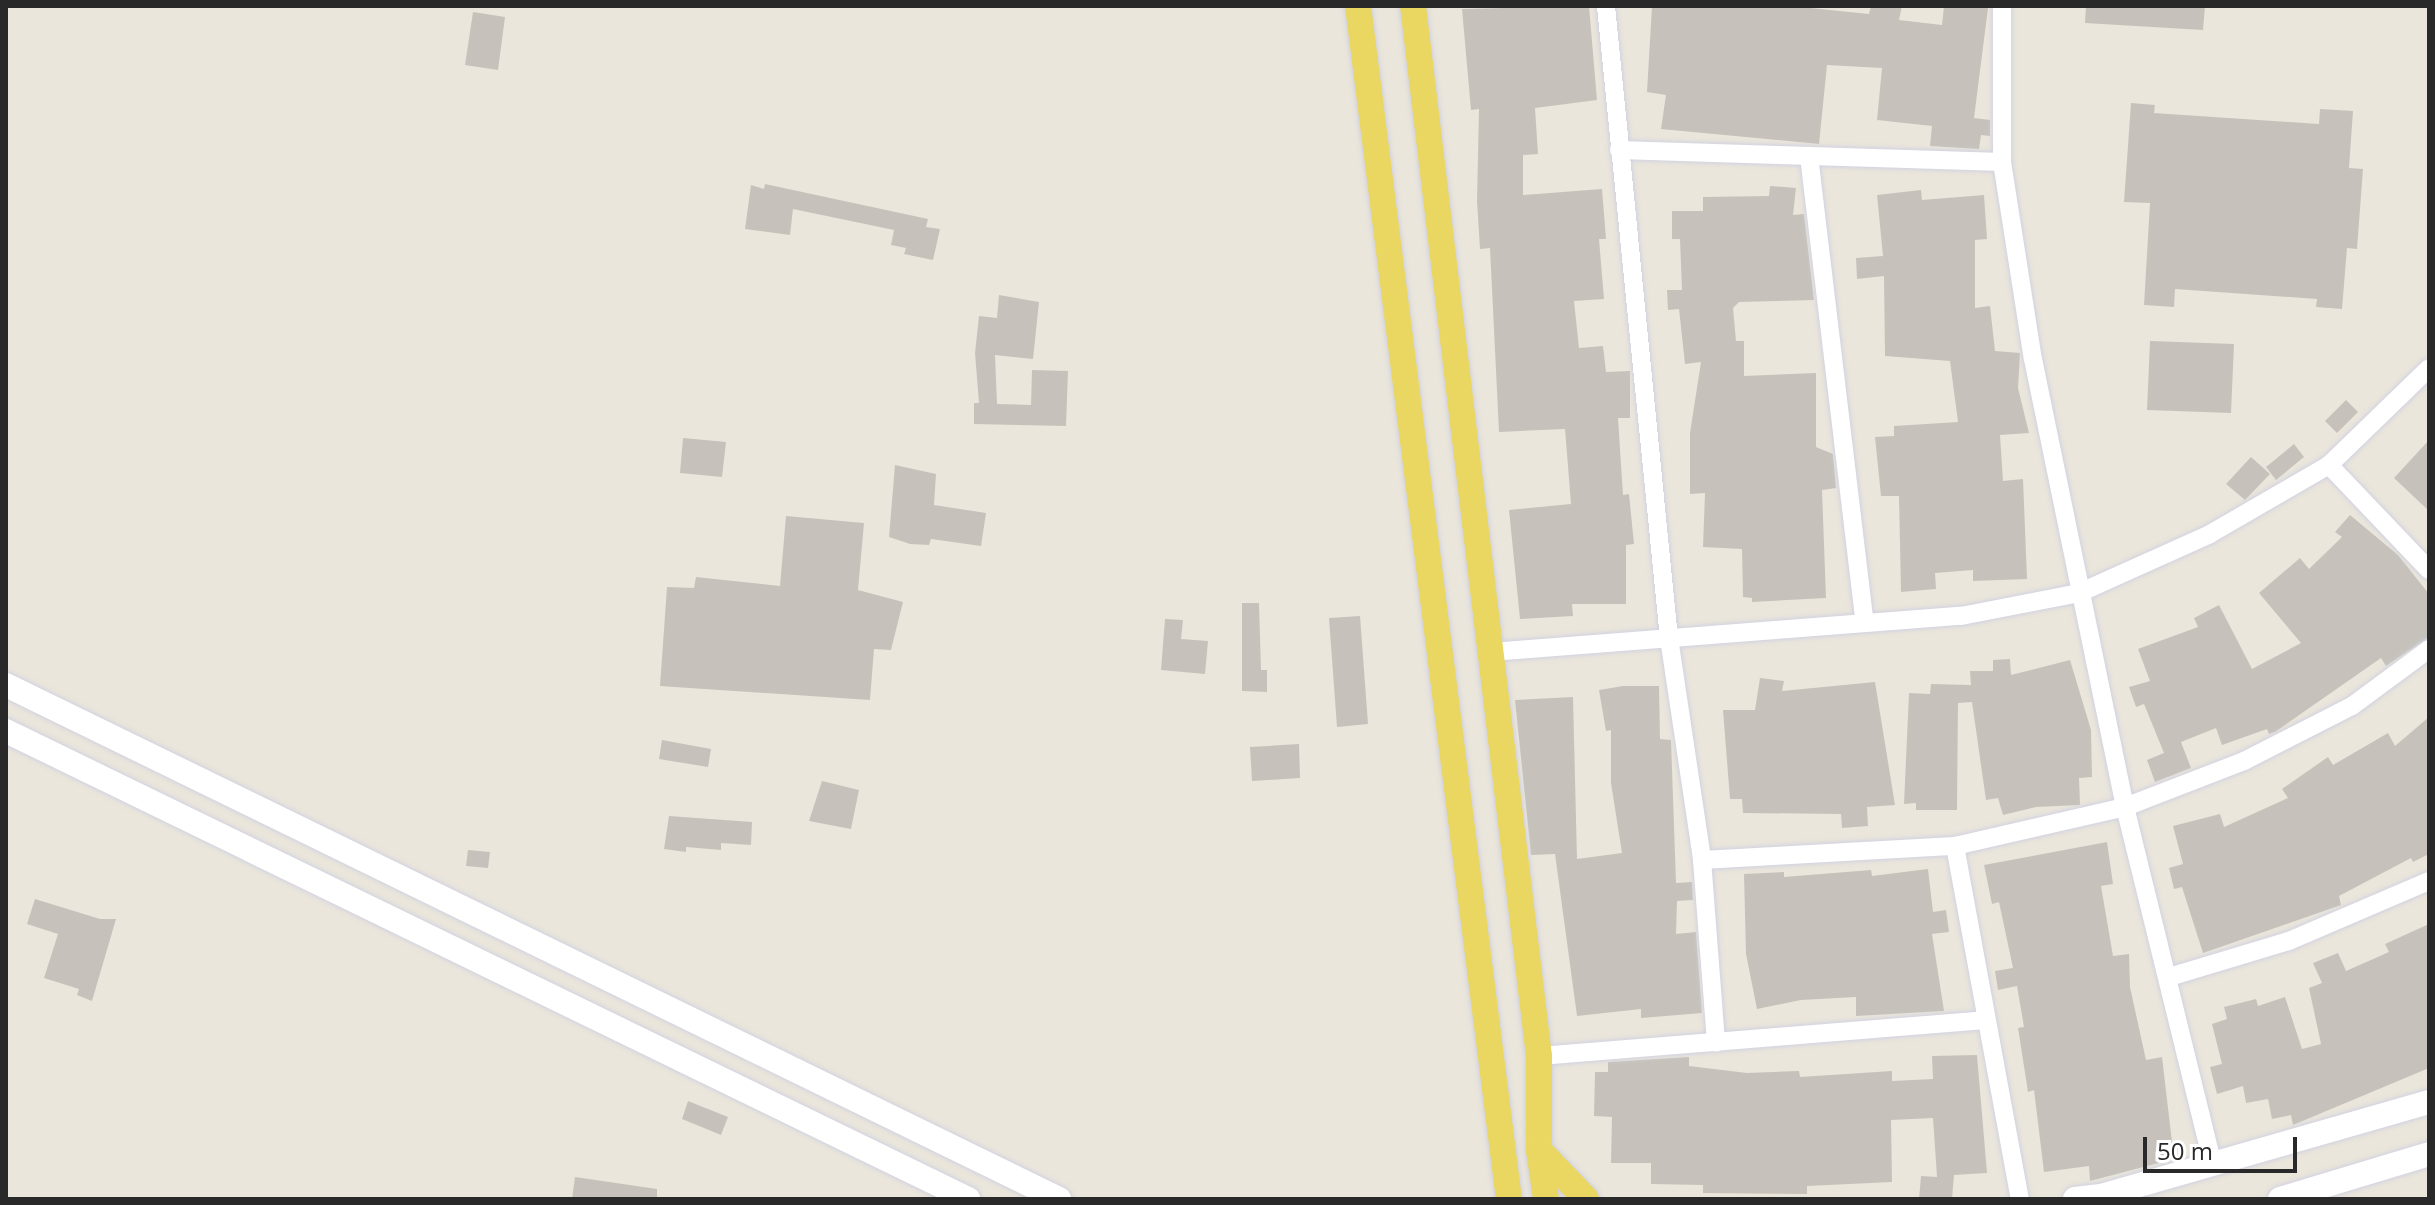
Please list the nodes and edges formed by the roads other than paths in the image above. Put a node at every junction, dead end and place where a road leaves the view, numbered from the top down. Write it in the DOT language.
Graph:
graph roads {
  1 [pos="1358,6"];
  2 [pos="1413,6"];
  3 [pos="1606,6"];
  4 [pos="2002,6"];
  5 [pos="1619,150"];
  6 [pos="1809,156"];
  7 [pos="2002,162"];
  8 [pos="2429,368"];
  9 [pos="2329,465"];
  10 [pos="2429,570"];
  11 [pos="2079,593"];
  12 [pos="1865,623"];
  13 [pos="1669,638"];
  14 [pos="2429,649"];
  15 [pos="1490,652"];
  16 [pos="6,685"];
  17 [pos="6,731"];
  18 [pos="2125,807"];
  19 [pos="1955,846"];
  20 [pos="1702,860"];
  21 [pos="2429,881"];
  22 [pos="2169,977"];
  23 [pos="1986,1020"];
  24 [pos="1716,1042"];
  25 [pos="1539,1056"];
  26 [pos="2429,1102"];
  27 [pos="1539,1150"];
  28 [pos="2429,1154"];
  29 [pos="2213,1165"];
  30 [pos="968,1199"];
  31 [pos="1059,1199"];
  32 [pos="1509,1199"];
  33 [pos="1546,1199"];
  34 [pos="1586,1199"];
  35 [pos="2020,1199"];
  36 [pos="2075,1199"];
  37 [pos="2280,1199"];
  1 -- 32 [label="main road"];
  2 -- 15 [label="main road"];
  3 -- 5 [label="street"];
  4 -- 7 [label="street"];
  5 -- 6 [label="street"];
  5 -- 13 [label="street"];
  6 -- 7 [label="street"];
  6 -- 12 [label="street"];
  7 -- 11 [label="street"];
  8 -- 9 [label="street"];
  9 -- 10 [label="street"];
  9 -- 11 [label="street"];
  11 -- 12 [label="street"];
  11 -- 18 [label="street"];
  12 -- 13 [label="street"];
  13 -- 15 [label="street"];
  13 -- 20 [label="street"];
  14 -- 18 [label="street"];
  15 -- 25 [label="main road"];
  16 -- 31 [label="street"];
  17 -- 30 [label="street"];
  18 -- 19 [label="street"];
  18 -- 22 [label="street"];
  19 -- 20 [label="street"];
  19 -- 23 [label="street"];
  20 -- 24 [label="street"];
  21 -- 22 [label="street"];
  22 -- 29 [label="street"];
  23 -- 24 [label="street"];
  23 -- 35 [label="street"];
  24 -- 25 [label="street"];
  25 -- 27 [label="main road"];
  26 -- 29 [label="street"];
  27 -- 33 [label="main road"];
  27 -- 34 [label="main road"];
  28 -- 37 [label="street"];
  29 -- 36 [label="street"];
}
